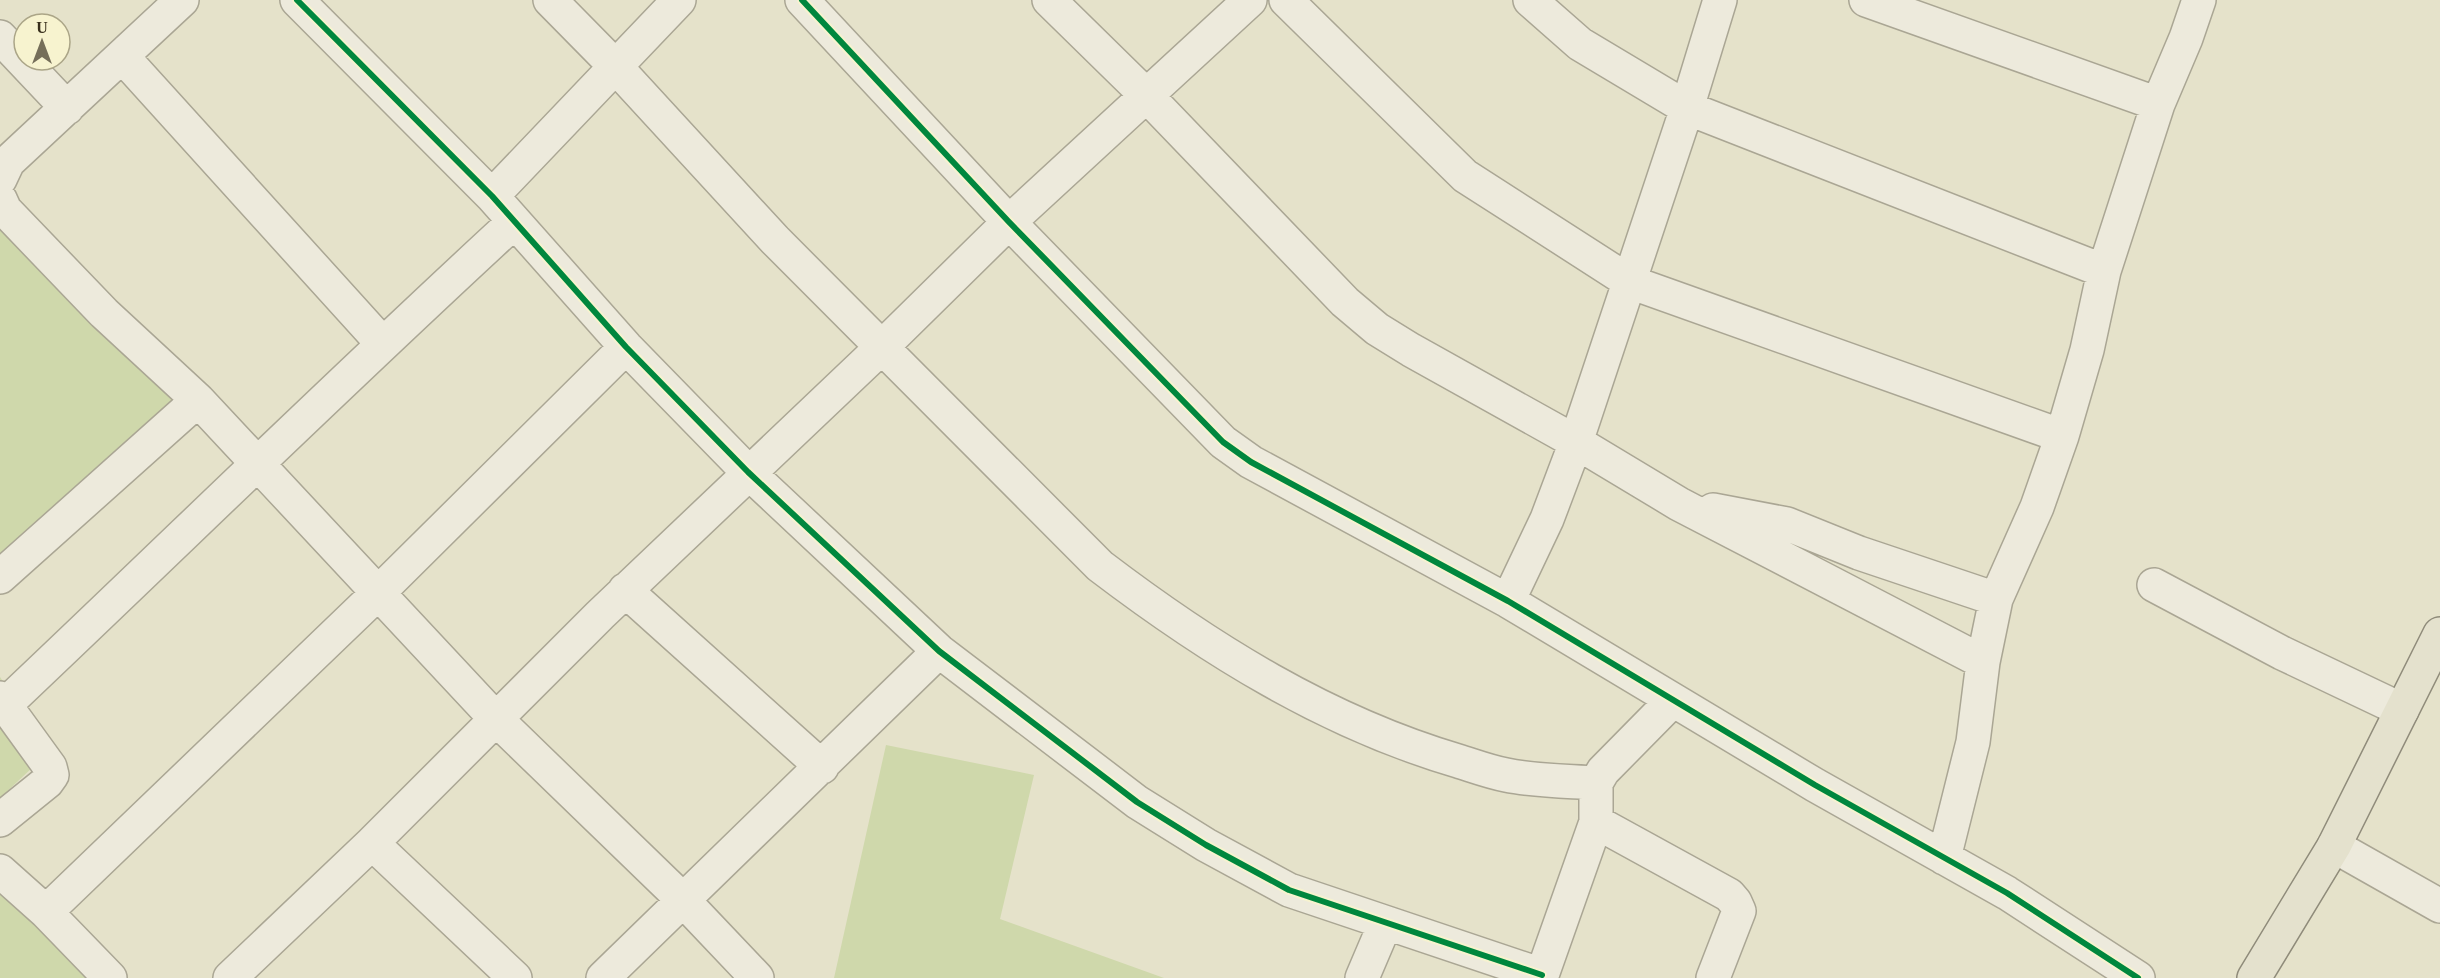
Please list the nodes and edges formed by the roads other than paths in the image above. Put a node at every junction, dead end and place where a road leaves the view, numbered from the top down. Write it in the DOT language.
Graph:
graph roads {
  1 [pos="182,0"];
  2 [pos="297,0"];
  3 [pos="550,0"];
  4 [pos="679,0"];
  5 [pos="802,0"];
  6 [pos="1049,0"];
  7 [pos="1251,0"];
  8 [pos="1286,0"];
  9 [pos="1530,0"];
  10 [pos="1719,0"];
  11 [pos="1866,0"];
  12 [pos="2199,0"];
  13 [pos="0,37"];
  14 [pos="122,56"];
  15 [pos="615,66"];
  16 [pos="1147,96"];
  17 [pos="2158,104"];
  18 [pos="67,108"];
  19 [pos="1687,108"];
  20 [pos="0,179"];
  21 [pos="492,196"];
  22 [pos="0,199"];
  23 [pos="514,222"];
  24 [pos="1009,222"];
  25 [pos="2104,271"];
  26 [pos="1630,282"];
  27 [pos="382,343"];
  28 [pos="626,347"];
  29 [pos="882,347"];
  30 [pos="198,400"];
  31 [pos="2062,436"];
  32 [pos="1576,442"];
  33 [pos="258,465"];
  34 [pos="748,472"];
  35 [pos="1679,504"];
  36 [pos="1843,546"];
  37 [pos="1812,573"];
  38 [pos="0,577"];
  39 [pos="2154,585"];
  40 [pos="626,590"];
  41 [pos="379,592"];
  42 [pos="1996,599"];
  43 [pos="1508,601"];
  44 [pos="2440,634"];
  45 [pos="939,651"];
  46 [pos="1983,662"];
  47 [pos="1672,701"];
  48 [pos="2,702"];
  49 [pos="2402,710"];
  50 [pos="495,718"];
  51 [pos="822,767"];
  52 [pos="1596,783"];
  53 [pos="0,820"];
  54 [pos="1596,822"];
  55 [pos="372,843"];
  56 [pos="2334,846"];
  57 [pos="1953,863"];
  58 [pos="0,871"];
  59 [pos="682,899"];
  60 [pos="2440,906"];
  61 [pos="46,912"];
  62 [pos="1385,924"];
  63 [pos="495,972"];
  64 [pos="1541,976"];
  65 [pos="110,978"];
  66 [pos="230,978"];
  67 [pos="603,978"];
  68 [pos="756,978"];
  69 [pos="1362,978"];
  70 [pos="1713,978"];
  71 [pos="2138,978"];
  72 [pos="2254,978"];
  1 -- 14 [label="street"];
  2 -- 21 [label="street"];
  3 -- 15 [label="street"];
  4 -- 15 [label="street"];
  5 -- 24 [label="street"];
  6 -- 16 [label="street"];
  7 -- 16 [label="street"];
  8 -- 26 [label="street"];
  9 -- 19 [label="street"];
  10 -- 19 [label="street"];
  11 -- 17 [label="street"];
  12 -- 17 [label="street"];
  13 -- 18 [label="street"];
  14 -- 18 [label="street"];
  14 -- 27 [label="street"];
  15 -- 21 [label="street"];
  15 -- 29 [label="street"];
  16 -- 24 [label="street"];
  16 -- 32 [label="street"];
  17 -- 25 [label="street"];
  18 -- 20 [label="street"];
  19 -- 25 [label="street"];
  19 -- 26 [label="street"];
  21 -- 23 [label="street"];
  22 -- 30 [label="street"];
  23 -- 27 [label="street"];
  23 -- 28 [label="street"];
  24 -- 29 [label="street"];
  24 -- 43 [label="street"];
  25 -- 31 [label="street"];
  26 -- 31 [label="street"];
  26 -- 32 [label="street"];
  27 -- 33 [label="street"];
  28 -- 34 [label="street"];
  28 -- 41 [label="street"];
  29 -- 34 [label="street"];
  29 -- 52 [label="street"];
  30 -- 33 [label="street"];
  30 -- 38 [label="street"];
  31 -- 42 [label="street"];
  32 -- 35 [label="street"];
  32 -- 43 [label="street"];
  33 -- 41 [label="street"];
  33 -- 48 [label="street"];
  34 -- 40 [label="street"];
  34 -- 45 [label="street"];
  35 -- 36 [label="street"];
  35 -- 37 [label="street"];
  36 -- 37 [label="street"];
  36 -- 42 [label="street"];
  37 -- 46 [label="street"];
  39 -- 49 [label="street"];
  40 -- 50 [label="street"];
  40 -- 51 [label="street"];
  41 -- 50 [label="street"];
  41 -- 61 [label="street"];
  42 -- 46 [label="street"];
  43 -- 47 [label="street"];
  44 -- 49 [label="main road"];
  45 -- 51 [label="street"];
  45 -- 62 [label="street"];
  46 -- 57 [label="street"];
  47 -- 52 [label="street"];
  47 -- 57 [label="street"];
  48 -- 53 [label="street"];
  49 -- 56 [label="main road"];
  50 -- 55 [label="street"];
  50 -- 59 [label="street"];
  51 -- 59 [label="street"];
  52 -- 54 [label="street"];
  54 -- 64 [label="street"];
  54 -- 70 [label="street"];
  55 -- 63 [label="street"];
  55 -- 66 [label="street"];
  56 -- 60 [label="street"];
  56 -- 72 [label="main road"];
  57 -- 71 [label="street"];
  58 -- 61 [label="street"];
  59 -- 67 [label="street"];
  59 -- 68 [label="street"];
  61 -- 65 [label="street"];
  62 -- 64 [label="street"];
  62 -- 69 [label="street"];
}
